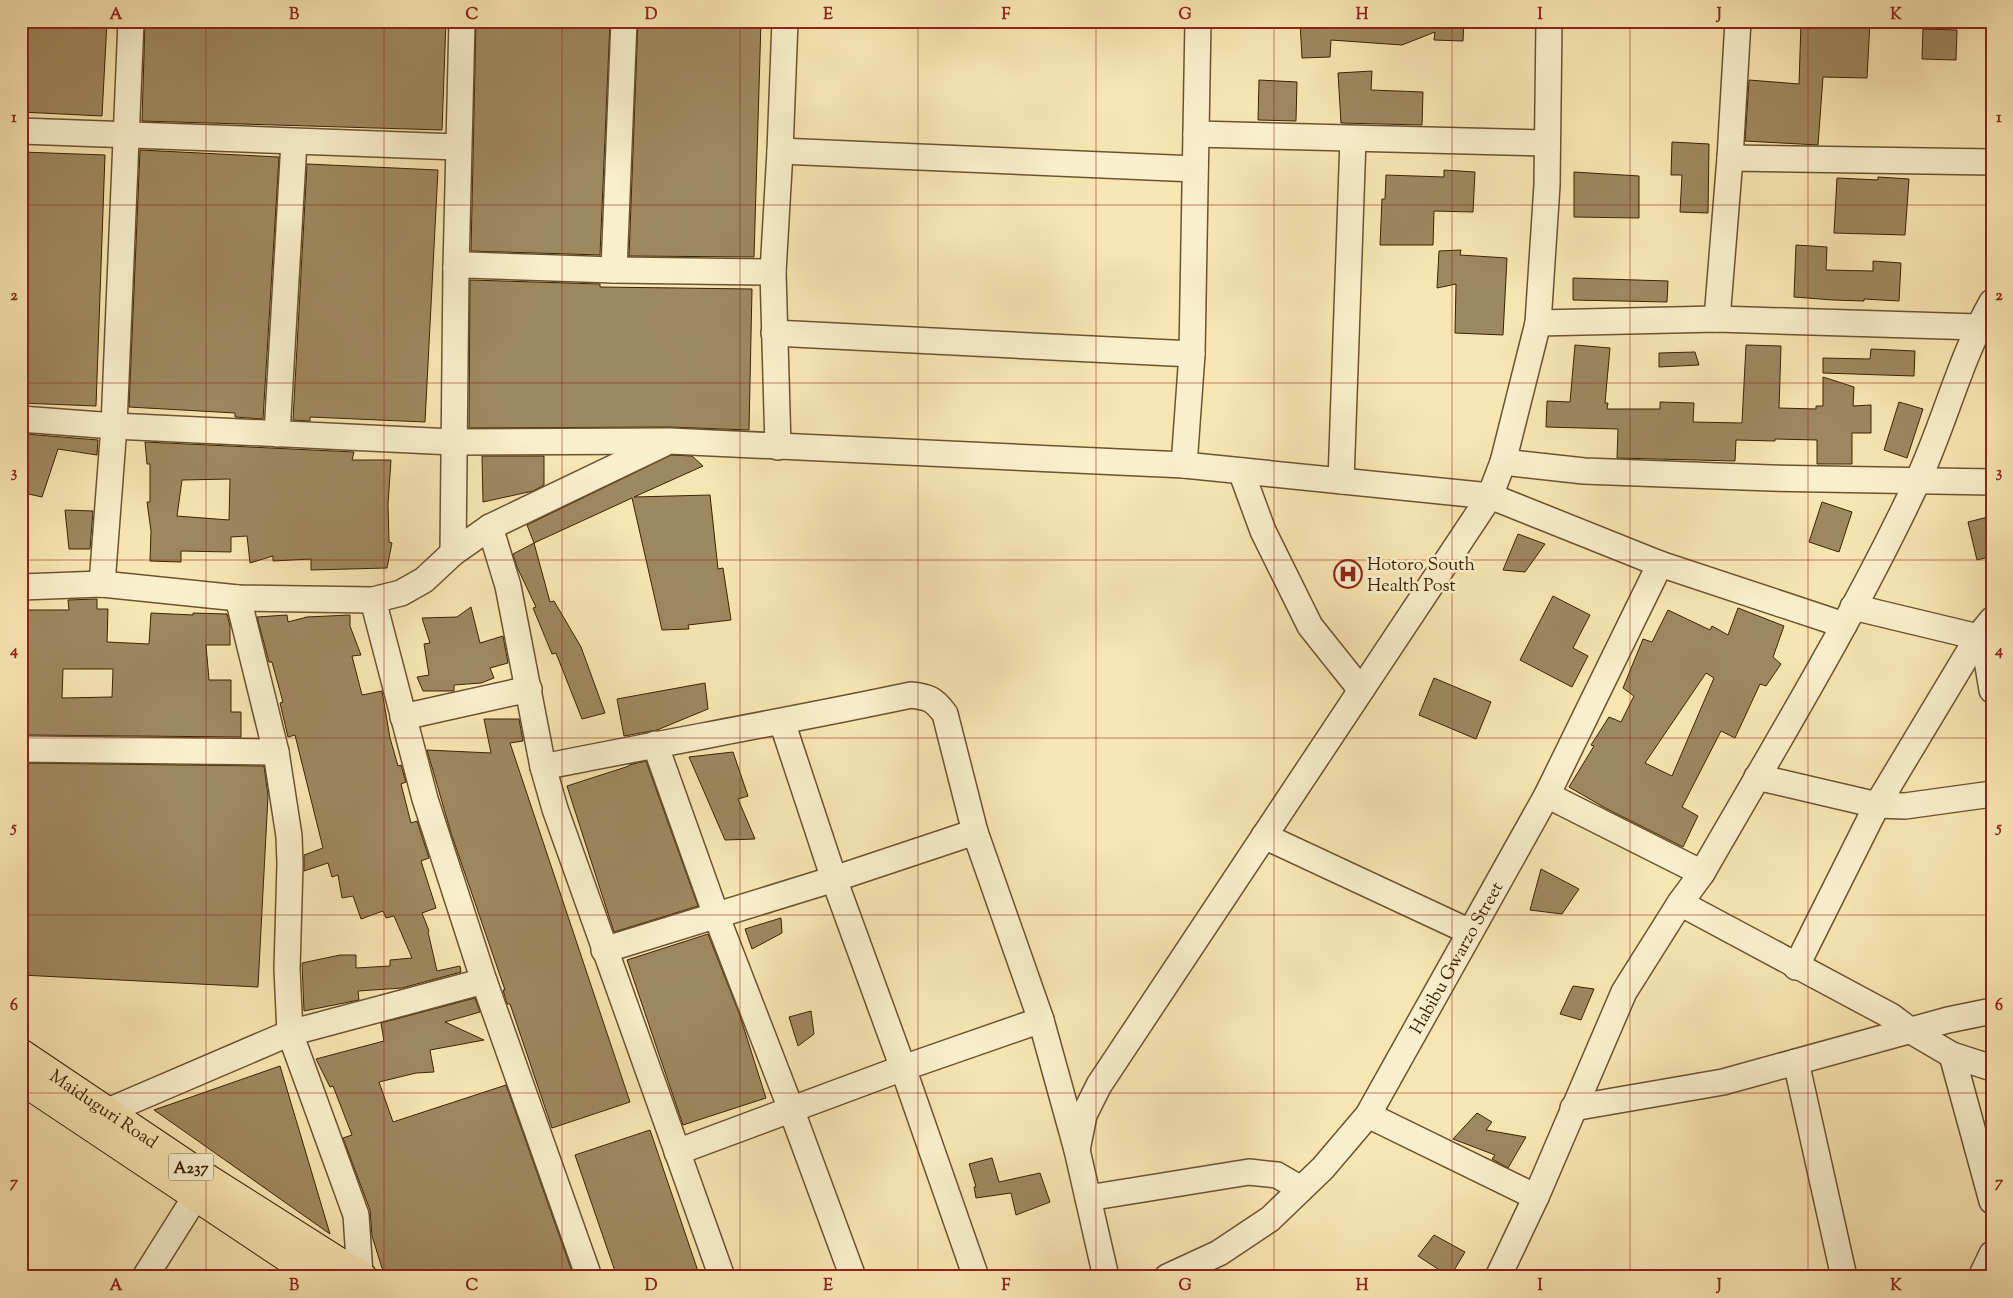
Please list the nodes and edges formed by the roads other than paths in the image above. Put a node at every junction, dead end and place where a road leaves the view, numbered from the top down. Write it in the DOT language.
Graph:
graph roads {
  1 [pos="131,21"];
  2 [pos="462,21"];
  3 [pos="624,21"];
  4 [pos="785,21"];
  5 [pos="1198,21"];
  6 [pos="1549,21"];
  7 [pos="1738,21"];
  8 [pos="21,131"];
  9 [pos="1196,134"];
  10 [pos="125,135"];
  11 [pos="1353,139"];
  12 [pos="294,142"];
  13 [pos="1547,143"];
  14 [pos="458,147"];
  15 [pos="780,151"];
  16 [pos="1730,158"];
  17 [pos="1992,162"];
  18 [pos="1195,169"];
  19 [pos="456,268"];
  20 [pos="614,270"];
  21 [pos="773,272"];
  22 [pos="1992,302"];
  23 [pos="1717,318"];
  24 [pos="1538,323"];
  25 [pos="1978,327"];
  26 [pos="774,333"];
  27 [pos="1192,354"];
  28 [pos="21,419"];
  29 [pos="114,426"];
  30 [pos="277,434"];
  31 [pos="670,441"];
  32 [pos="453,442"];
  33 [pos="778,447"];
  34 [pos="1503,462"];
  35 [pos="1184,465"];
  36 [pos="1241,471"];
  37 [pos="1918,480"];
  38 [pos="1340,481"];
  39 [pos="1992,482"];
  40 [pos="1490,496"];
  41 [pos="490,527"];
  42 [pos="452,553"];
  43 [pos="1660,564"];
  44 [pos="102,584"];
  45 [pos="21,587"];
  46 [pos="238,598"];
  47 [pos="373,600"];
  48 [pos="1848,616"];
  49 [pos="1985,628"];
  50 [pos="529,689"];
  51 [pos="1361,690"];
  52 [pos="1992,690"];
  53 [pos="404,716"];
  54 [pos="782,722"];
  55 [pos="655,744"];
  56 [pos="21,749"];
  57 [pos="276,752"];
  58 [pos="543,767"];
  59 [pos="1757,777"];
  60 [pos="1992,794"];
  61 [pos="1547,796"];
  62 [pos="1878,805"];
  63 [pos="975,832"];
  64 [pos="1264,836"];
  65 [pos="1702,873"];
  66 [pos="834,879"];
  67 [pos="1680,903"];
  68 [pos="716,915"];
  69 [pos="1470,932"];
  70 [pos="604,950"];
  71 [pos="1796,967"];
  72 [pos="484,981"];
  73 [pos="1992,1011"];
  74 [pos="1041,1020"];
  75 [pos="1911,1031"];
  76 [pos="290,1033"];
  77 [pos="21,1053"];
  78 [pos="1952,1055"];
  79 [pos="1796,1062"];
  80 [pos="903,1068"];
  81 [pos="1992,1068"];
  82 [pos="21,1080"];
  83 [pos="1573,1108"];
  84 [pos="791,1110"];
  85 [pos="108,1112"];
  86 [pos="1368,1115"];
  87 [pos="1076,1150"];
  88 [pos="678,1152"];
  89 [pos="201,1188"];
  90 [pos="1300,1189"];
  91 [pos="1536,1197"];
  92 [pos="1088,1198"];
  93 [pos="1992,1201"];
  94 [pos="1992,1254"];
  95 [pos="1177,1275"];
  96 [pos="362,1276"];
  97 [pos="144,1277"];
  98 [pos="316,1277"];
  99 [pos="590,1277"];
  100 [pos="722,1277"];
  101 [pos="853,1277"];
  102 [pos="976,1277"];
  103 [pos="1106,1277"];
  104 [pos="1498,1277"];
  105 [pos="1844,1277"];
  106 [pos="1981,1277"];
  1 -- 10 [label="street"];
  2 -- 14 [label="street"];
  3 -- 20 [label="street"];
  4 -- 15 [label="street"];
  5 -- 9 [label="street"];
  6 -- 13 [label="street"];
  7 -- 16 [label="street"];
  8 -- 10 [label="street"];
  9 -- 11 [label="street"];
  9 -- 18 [label="street"];
  10 -- 12 [label="street"];
  10 -- 29 [label="street"];
  11 -- 13 [label="street"];
  11 -- 38 [label="street"];
  12 -- 14 [label="street"];
  12 -- 30 [label="street"];
  13 -- 24 [label="street"];
  14 -- 19 [label="street"];
  15 -- 18 [label="street"];
  15 -- 21 [label="street"];
  16 -- 17 [label="street"];
  16 -- 23 [label="street"];
  18 -- 27 [label="street"];
  19 -- 20 [label="street"];
  19 -- 32 [label="street"];
  20 -- 21 [label="street"];
  21 -- 26 [label="street"];
  22 -- 25 [label="street"];
  23 -- 24 [label="street"];
  23 -- 25 [label="street"];
  24 -- 34 [label="street"];
  25 -- 37 [label="street"];
  26 -- 27 [label="street"];
  26 -- 33 [label="street"];
  27 -- 35 [label="street"];
  28 -- 29 [label="street"];
  29 -- 30 [label="street"];
  29 -- 44 [label="street"];
  30 -- 32 [label="street"];
  31 -- 32 [label="street"];
  31 -- 33 [label="street"];
  31 -- 41 [label="street"];
  32 -- 42 [label="street"];
  33 -- 35 [label="street"];
  34 -- 37 [label="street"];
  34 -- 40 [label="street"];
  35 -- 36 [label="street"];
  36 -- 38 [label="street"];
  36 -- 51 [label="street"];
  37 -- 39 [label="street"];
  37 -- 48 [label="street"];
  38 -- 40 [label="street"];
  40 -- 43 [label="street"];
  40 -- 51 [label="street"];
  41 -- 42 [label="street"];
  41 -- 50 [label="street"];
  42 -- 47 [label="street"];
  43 -- 48 [label="street"];
  43 -- 61 [label="street, Habibu Gwarzo Street"];
  44 -- 45 [label="street"];
  44 -- 46 [label="street"];
  46 -- 47 [label="street"];
  46 -- 57 [label="street"];
  47 -- 53 [label="street"];
  48 -- 49 [label="street"];
  48 -- 59 [label="street"];
  49 -- 52 [label="street"];
  49 -- 62 [label="street"];
  50 -- 53 [label="street"];
  50 -- 58 [label="street"];
  51 -- 64 [label="street"];
  53 -- 72 [label="street"];
  54 -- 55 [label="street"];
  54 -- 63 [label="street"];
  54 -- 66 [label="street"];
  55 -- 58 [label="street"];
  55 -- 68 [label="street"];
  56 -- 57 [label="street"];
  57 -- 76 [label="street"];
  58 -- 70 [label="street"];
  59 -- 62 [label="street"];
  59 -- 65 [label="street"];
  60 -- 62 [label="street"];
  61 -- 65 [label="street"];
  61 -- 69 [label="street, Habibu Gwarzo Street"];
  62 -- 71 [label="street"];
  63 -- 66 [label="street"];
  63 -- 74 [label="street"];
  64 -- 69 [label="street"];
  64 -- 87 [label="street"];
  65 -- 67 [label="street"];
  66 -- 68 [label="street"];
  66 -- 80 [label="street"];
  67 -- 71 [label="street"];
  67 -- 83 [label="street"];
  68 -- 70 [label="street"];
  68 -- 84 [label="street"];
  69 -- 86 [label="street, Habibu Gwarzo Street"];
  70 -- 88 [label="street"];
  71 -- 75 [label="street"];
  72 -- 76 [label="street"];
  72 -- 99 [label="street"];
  73 -- 75 [label="street"];
  74 -- 80 [label="street"];
  74 -- 87 [label="street"];
  75 -- 78 [label="street"];
  75 -- 79 [label="street"];
  76 -- 85 [label="street"];
  76 -- 96 [label="street"];
  77 -- 85 [label="highway, Maiduguri Road / A237"];
  78 -- 81 [label="street"];
  78 -- 93 [label="street"];
  79 -- 83 [label="street"];
  79 -- 105 [label="street"];
  80 -- 84 [label="street"];
  80 -- 102 [label="street"];
  82 -- 89 [label="highway, Maiduguri Road / A237"];
  83 -- 91 [label="street"];
  84 -- 88 [label="street"];
  84 -- 101 [label="street"];
  85 -- 89 [label="highway, Maiduguri Road / A237"];
  86 -- 90 [label="street, Habibu Gwarzo Street"];
  86 -- 91 [label="street"];
  87 -- 92 [label="street"];
  88 -- 100 [label="street"];
  89 -- 96 [label="highway, Maiduguri Road / A237"];
  89 -- 97 [label="street"];
  89 -- 98 [label="highway, Maiduguri Road / A237"];
  90 -- 92 [label="street"];
  90 -- 95 [label="street, Habibu Gwarzo Street"];
  91 -- 104 [label="street"];
  92 -- 103 [label="street"];
  94 -- 106 [label="street"];
}
